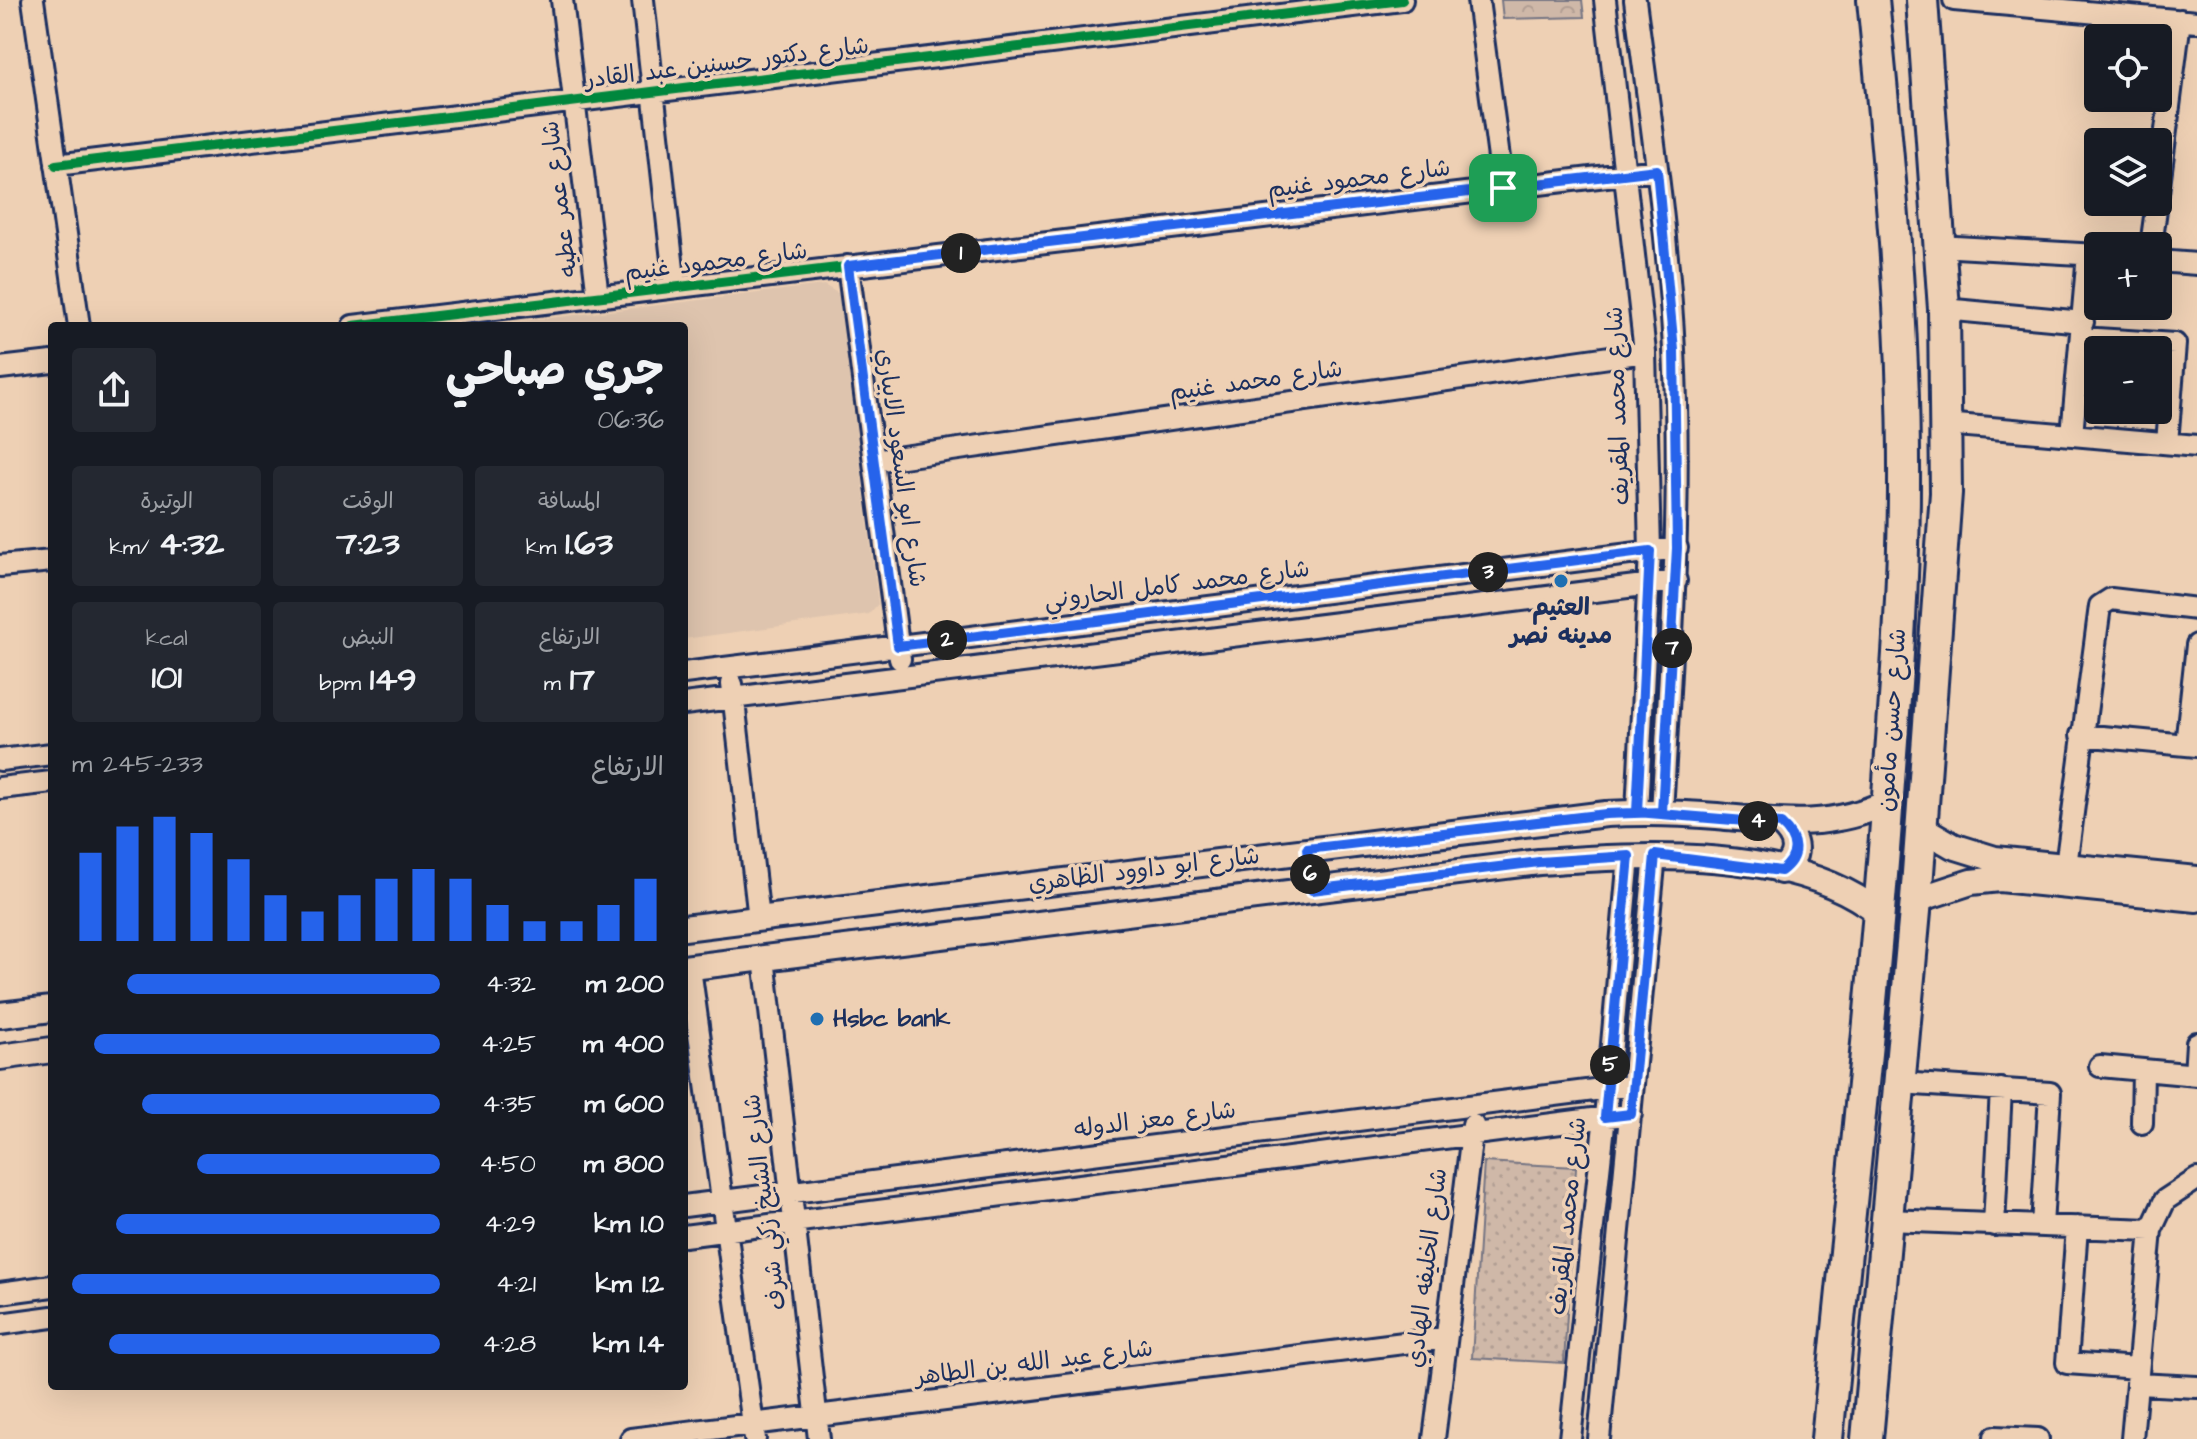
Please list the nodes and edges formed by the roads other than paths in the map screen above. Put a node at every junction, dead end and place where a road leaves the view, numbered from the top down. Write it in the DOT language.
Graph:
graph roads {
  1 [pos="33,0"];
  2 [pos="562,0"];
  3 [pos="643,0"];
  4 [pos="1402,0"];
  5 [pos="1478,0"];
  6 [pos="1605,0"];
  7 [pos="1635,0"];
  8 [pos="1873,0"];
  9 [pos="1922,0"];
  10 [pos="1954,0"];
  11 [pos="2132,8"];
  12 [pos="2189,21"];
  13 [pos="653,92"];
  14 [pos="574,102"];
  15 [pos="2170,128"];
  16 [pos="56,165"];
  17 [pos="1657,170"];
  18 [pos="1627,173"];
  19 [pos="1503,188"];
  20 [pos="1938,246"];
  21 [pos="2084,254"];
  22 [pos="2172,262"];
  23 [pos="2197,264"];
  24 [pos="848,266"];
  25 [pos="675,287"];
  26 [pos="598,297"];
  27 [pos="1944,309"];
  28 [pos="2084,316"];
  29 [pos="431,321"];
  30 [pos="78,322"];
  31 [pos="2082,330"];
  32 [pos="1645,352"];
  33 [pos="48,362"];
  34 [pos="0,368"];
  35 [pos="1945,424"];
  36 [pos="2072,435"];
  37 [pos="2167,443"];
  38 [pos="2197,446"];
  39 [pos="874,461"];
  40 [pos="1677,548"];
  41 [pos="1650,551"];
  42 [pos="48,561"];
  43 [pos="0,566"];
  44 [pos="1676,581"];
  45 [pos="1647,584"];
  46 [pos="2197,609"];
  47 [pos="2197,645"];
  48 [pos="898,646"];
  49 [pos="730,668"];
  50 [pos="688,673"];
  51 [pos="902,676"];
  52 [pos="734,697"];
  53 [pos="688,703"];
  54 [pos="2081,735"];
  55 [pos="2192,746"];
  56 [pos="48,754"];
  57 [pos="0,760"];
  58 [pos="48,782"];
  59 [pos="0,788"];
  60 [pos="1888,802"];
  61 [pos="1637,812"];
  62 [pos="1662,812"];
  63 [pos="1781,824"];
  64 [pos="1922,828"];
  65 [pos="1307,849"];
  66 [pos="1655,855"];
  67 [pos="1629,856"];
  68 [pos="2066,866"];
  69 [pos="1984,868"];
  70 [pos="1781,871"];
  71 [pos="2197,879"];
  72 [pos="1312,890"];
  73 [pos="2197,899"];
  74 [pos="1916,900"];
  75 [pos="1879,913"];
  76 [pos="759,919"];
  77 [pos="688,927"];
  78 [pos="764,958"];
  79 [pos="688,968"];
  80 [pos="688,975"];
  81 [pos="48,1009"];
  82 [pos="0,1015"];
  83 [pos="2197,1043"];
  84 [pos="48,1051"];
  85 [pos="0,1057"];
  86 [pos="2100,1066"];
  87 [pos="2143,1070"];
  88 [pos="2196,1075"];
  89 [pos="1900,1083"];
  90 [pos="1633,1085"];
  91 [pos="1608,1088"];
  92 [pos="2001,1089"];
  93 [pos="1476,1105"];
  94 [pos="1631,1114"];
  95 [pos="1605,1117"];
  96 [pos="2142,1123"];
  97 [pos="1471,1135"];
  98 [pos="2197,1179"];
  99 [pos="790,1192"];
  100 [pos="722,1201"];
  101 [pos="688,1205"];
  102 [pos="1887,1220"];
  103 [pos="794,1222"];
  104 [pos="1994,1225"];
  105 [pos="2042,1226"];
  106 [pos="2077,1227"];
  107 [pos="726,1230"];
  108 [pos="2151,1230"];
  109 [pos="688,1235"];
  110 [pos="48,1287"];
  111 [pos="0,1293"];
  112 [pos="48,1318"];
  113 [pos="0,1324"];
  114 [pos="1444,1338"];
  115 [pos="2137,1376"];
  116 [pos="2197,1387"];
  117 [pos="816,1416"];
  118 [pos="754,1431"];
  119 [pos="1995,1437"];
  120 [pos="631,1439"];
  121 [pos="819,1439"];
  122 [pos="1434,1439"];
  123 [pos="1570,1439"];
  124 [pos="1599,1439"];
  125 [pos="1827,1439"];
  126 [pos="1867,1439"];
  127 [pos="2038,1439"];
  128 [pos="2132,1439"];
  1 -- 16 [label="street"];
  2 -- 14 [label="street, شارع عمر عطيه"];
  3 -- 13 [label="street"];
  4 -- 13 [label="street, شارع دكتور حسنين عبد القادر"];
  5 -- 19 [label="street"];
  6 -- 18 [label="street, شارع محمد المقريف"];
  7 -- 17 [label="street"];
  8 -- 60 [label="main road, شارع حسن مأمون"];
  9 -- 20 [label="main road, شارع حسن مأمون"];
  10 -- 11 [label="street"];
  11 -- 12 [label="street"];
  12 -- 15 [label="street"];
  13 -- 14 [label="street, شارع دكتور حسنين عبد القادر"];
  13 -- 25 [label="street"];
  14 -- 16 [label="street, شارع دكتور حسنين عبد القادر"];
  14 -- 26 [label="street, شارع عمر عطيه"];
  16 -- 30 [label="street"];
  17 -- 18 [label="street, شارع محمود غنيم"];
  17 -- 40 [label="street"];
  18 -- 19 [label="street, شارع محمود غنيم"];
  18 -- 32 [label="street, شارع محمد المقريف"];
  19 -- 24 [label="street, شارع محمود غنيم"];
  20 -- 21 [label="street"];
  20 -- 27 [label="main road, شارع حسن مأمون"];
  22 -- 23 [label="street"];
  24 -- 25 [label="street, شارع محمود غنيم"];
  24 -- 39 [label="street, شارع ابو السعود الابياري"];
  25 -- 26 [label="street, شارع محمود غنيم"];
  26 -- 29 [label="street, شارع محمود غنيم"];
  27 -- 31 [label="street"];
  27 -- 35 [label="main road, شارع حسن مأمون"];
  28 -- 31 [label="street"];
  31 -- 36 [label="street"];
  31 -- 37 [label="street"];
  32 -- 39 [label="street, شارع محمد غنيم"];
  32 -- 41 [label="street, شارع محمد المقريف"];
  33 -- 34 [label="street"];
  35 -- 36 [label="street"];
  35 -- 64 [label="main road, شارع حسن مأمون"];
  36 -- 37 [label="street"];
  37 -- 38 [label="street"];
  39 -- 48 [label="street, شارع ابو السعود الابياري"];
  40 -- 41 [label="street, شارع محمد كامل الحاروني"];
  40 -- 44 [label="street"];
  41 -- 45 [label="street, شارع محمد المقريف"];
  41 -- 48 [label="street, شارع محمد كامل الحاروني"];
  42 -- 43 [label="street"];
  44 -- 45 [label="street"];
  44 -- 62 [label="street"];
  45 -- 51 [label="street"];
  45 -- 61 [label="street, شارع محمد المقريف"];
  46 -- 54 [label="street"];
  47 -- 55 [label="street"];
  48 -- 49 [label="street, شارع محمد كامل الحاروني"];
  48 -- 51 [label="street, شارع ابو السعود الابياري"];
  49 -- 50 [label="street, شارع محمد كامل الحاروني"];
  49 -- 52 [label="street"];
  51 -- 52 [label="street"];
  52 -- 53 [label="street"];
  52 -- 76 [label="street"];
  54 -- 55 [label="street"];
  54 -- 68 [label="street"];
  56 -- 57 [label="street"];
  58 -- 59 [label="street"];
  60 -- 63 [label="street, شارع ابو داوود الظاهري"];
  60 -- 75 [label="main road, شارع حسن مأمون"];
  61 -- 62 [label="street, شارع ابو داوود الظاهري"];
  61 -- 65 [label="street, شارع ابو داوود الظاهري"];
  62 -- 63 [label="street, شارع ابو داوود الظاهري"];
  63 -- 70 [label="street"];
  64 -- 69 [label="street"];
  64 -- 74 [label="main road, شارع حسن مأمون"];
  65 -- 72 [label="street"];
  65 -- 76 [label="street, شارع ابو داوود الظاهري"];
  66 -- 67 [label="street, شارع ابو داوود الظاهري"];
  66 -- 70 [label="street, شارع ابو داوود الظاهري"];
  66 -- 90 [label="street"];
  67 -- 72 [label="street, شارع ابو داوود الظاهري"];
  67 -- 91 [label="street, شارع محمد المقريف"];
  68 -- 69 [label="street"];
  68 -- 71 [label="street"];
  69 -- 73 [label="street"];
  69 -- 74 [label="street"];
  70 -- 75 [label="street, شارع ابو داوود الظاهري"];
  72 -- 78 [label="street, شارع ابو داوود الظاهري"];
  74 -- 89 [label="main road, شارع حسن مأمون"];
  75 -- 125 [label="main road, شارع حسن مأمون"];
  76 -- 77 [label="street, شارع ابو داوود الظاهري"];
  78 -- 79 [label="street, شارع ابو داوود الظاهري"];
  78 -- 99 [label="street, شارع الشيخ زكي شرف"];
  80 -- 100 [label="street, شارع الشيخ زكي شرف"];
  81 -- 82 [label="street"];
  83 -- 88 [label="street"];
  84 -- 85 [label="street"];
  86 -- 87 [label="street"];
  87 -- 88 [label="street"];
  87 -- 96 [label="street"];
  89 -- 92 [label="street"];
  89 -- 102 [label="main road, شارع حسن مأمون"];
  90 -- 91 [label="street, شارع معز الدوله"];
  90 -- 94 [label="street"];
  91 -- 93 [label="street, شارع معز الدوله"];
  91 -- 95 [label="street, شارع محمد المقريف"];
  92 -- 104 [label="street"];
  92 -- 105 [label="street"];
  93 -- 97 [label="street, شارع الخليفه الهادي"];
  93 -- 99 [label="street, شارع معز الدوله"];
  94 -- 95 [label="street"];
  94 -- 124 [label="street"];
  95 -- 97 [label="street"];
  95 -- 123 [label="street, شارع محمد المقريف"];
  97 -- 103 [label="street"];
  97 -- 114 [label="street, شارع الخليفه الهادي"];
  98 -- 108 [label="street"];
  99 -- 100 [label="street, شارع معز الدوله"];
  99 -- 103 [label="street, شارع الشيخ زكي شرف"];
  100 -- 101 [label="street, شارع معز الدوله"];
  100 -- 107 [label="street, شارع الشيخ زكي شرف"];
  102 -- 104 [label="street"];
  102 -- 126 [label="main road, شارع حسن مأمون"];
  103 -- 107 [label="street"];
  103 -- 117 [label="street, شارع الشيخ زكي شرف"];
  104 -- 105 [label="street"];
  105 -- 106 [label="street"];
  106 -- 108 [label="street"];
  106 -- 115 [label="street"];
  107 -- 109 [label="street"];
  107 -- 118 [label="street, شارع الشيخ زكي شرف"];
  108 -- 115 [label="street"];
  110 -- 111 [label="street"];
  112 -- 113 [label="street"];
  114 -- 117 [label="street, شارع عبد الله بن الطاهر"];
  114 -- 122 [label="street, شارع الخليفه الهادي"];
  115 -- 116 [label="street"];
  115 -- 128 [label="street"];
  117 -- 118 [label="street, شارع عبد الله بن الطاهر"];
  117 -- 121 [label="street, شارع الشيخ زكي شرف"];
  118 -- 120 [label="street, شارع عبد الله بن الطاهر"];
  119 -- 127 [label="street"];
}
